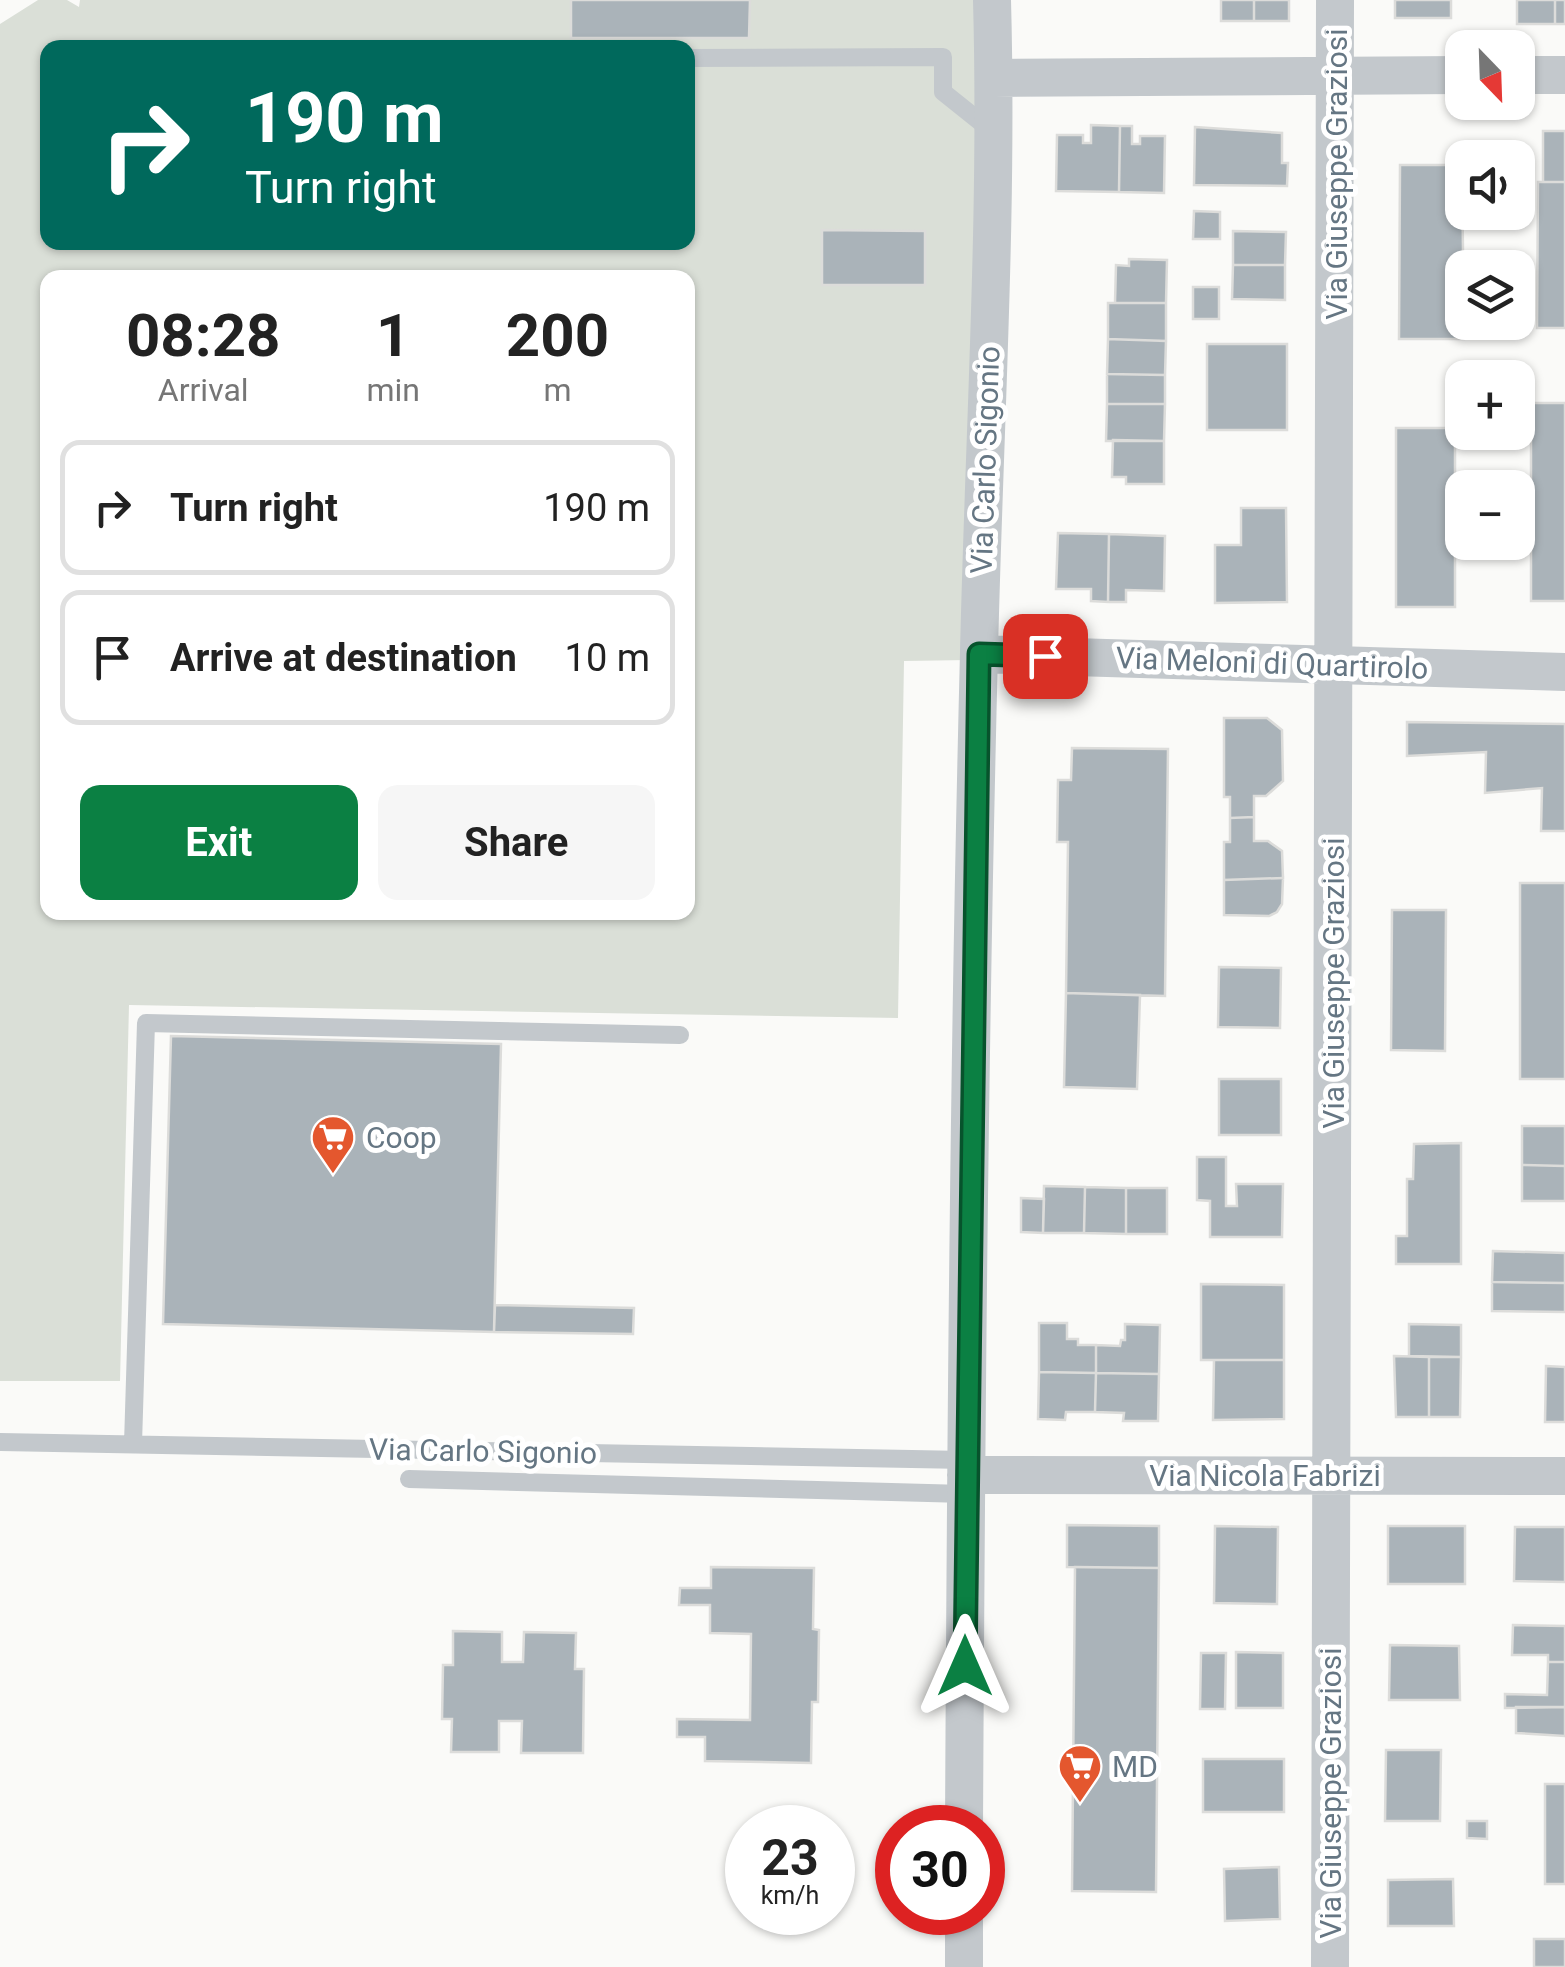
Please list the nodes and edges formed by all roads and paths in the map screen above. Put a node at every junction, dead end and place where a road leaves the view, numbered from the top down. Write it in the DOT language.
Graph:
graph roads {
  1 [pos="992,0"];
  2 [pos="1335,0"];
  3 [pos="695,58"];
  4 [pos="1338,74"];
  5 [pos="1445,75"];
  6 [pos="1535,75"];
  7 [pos="1565,75"];
  8 [pos="994,78"];
  9 [pos="994,133"];
  10 [pos="979,654"];
  11 [pos="1336,666"];
  12 [pos="1565,672"];
  13 [pos="680,1034"];
  14 [pos="0,1442"];
  15 [pos="133,1444"];
  16 [pos="1330,1475"];
  17 [pos="965,1476"];
  18 [pos="1565,1476"];
  19 [pos="409,1479"];
  20 [pos="964,1805"];
  21 [pos="964,1935"];
  22 [pos="964,1967"];
  23 [pos="1330,1967"];
  1 -- 8 [label="street, Via Carlo Sigonio"];
  2 -- 4 [label="street, Via Giuseppe Graziosi"];
  3 -- 9 [label="lane"];
  4 -- 5 [label="street"];
  4 -- 8 [label="street"];
  4 -- 11 [label="street, Via Giuseppe Graziosi"];
  6 -- 7 [label="street"];
  8 -- 9 [label="street, Via Carlo Sigonio"];
  9 -- 10 [label="street, Via Carlo Sigonio"];
  10 -- 11 [label="street, Via Meloni di Quartirolo"];
  10 -- 17 [label="street, Via Carlo Sigonio"];
  11 -- 12 [label="street, Via Meloni di Quartirolo"];
  11 -- 16 [label="street, Via Giuseppe Graziosi"];
  13 -- 15 [label="lane"];
  14 -- 15 [label="lane, Via Carlo Sigonio"];
  15 -- 17 [label="lane, Via Carlo Sigonio"];
  16 -- 17 [label="street, Via Nicola Fabrizi"];
  16 -- 18 [label="street, Via Nicola Fabrizi"];
  16 -- 23 [label="street, Via Giuseppe Graziosi"];
  17 -- 19 [label="lane, Via Carlo Sigonio"];
  17 -- 20 [label="street, Via Carlo Sigonio"];
  21 -- 22 [label="street"];
}
